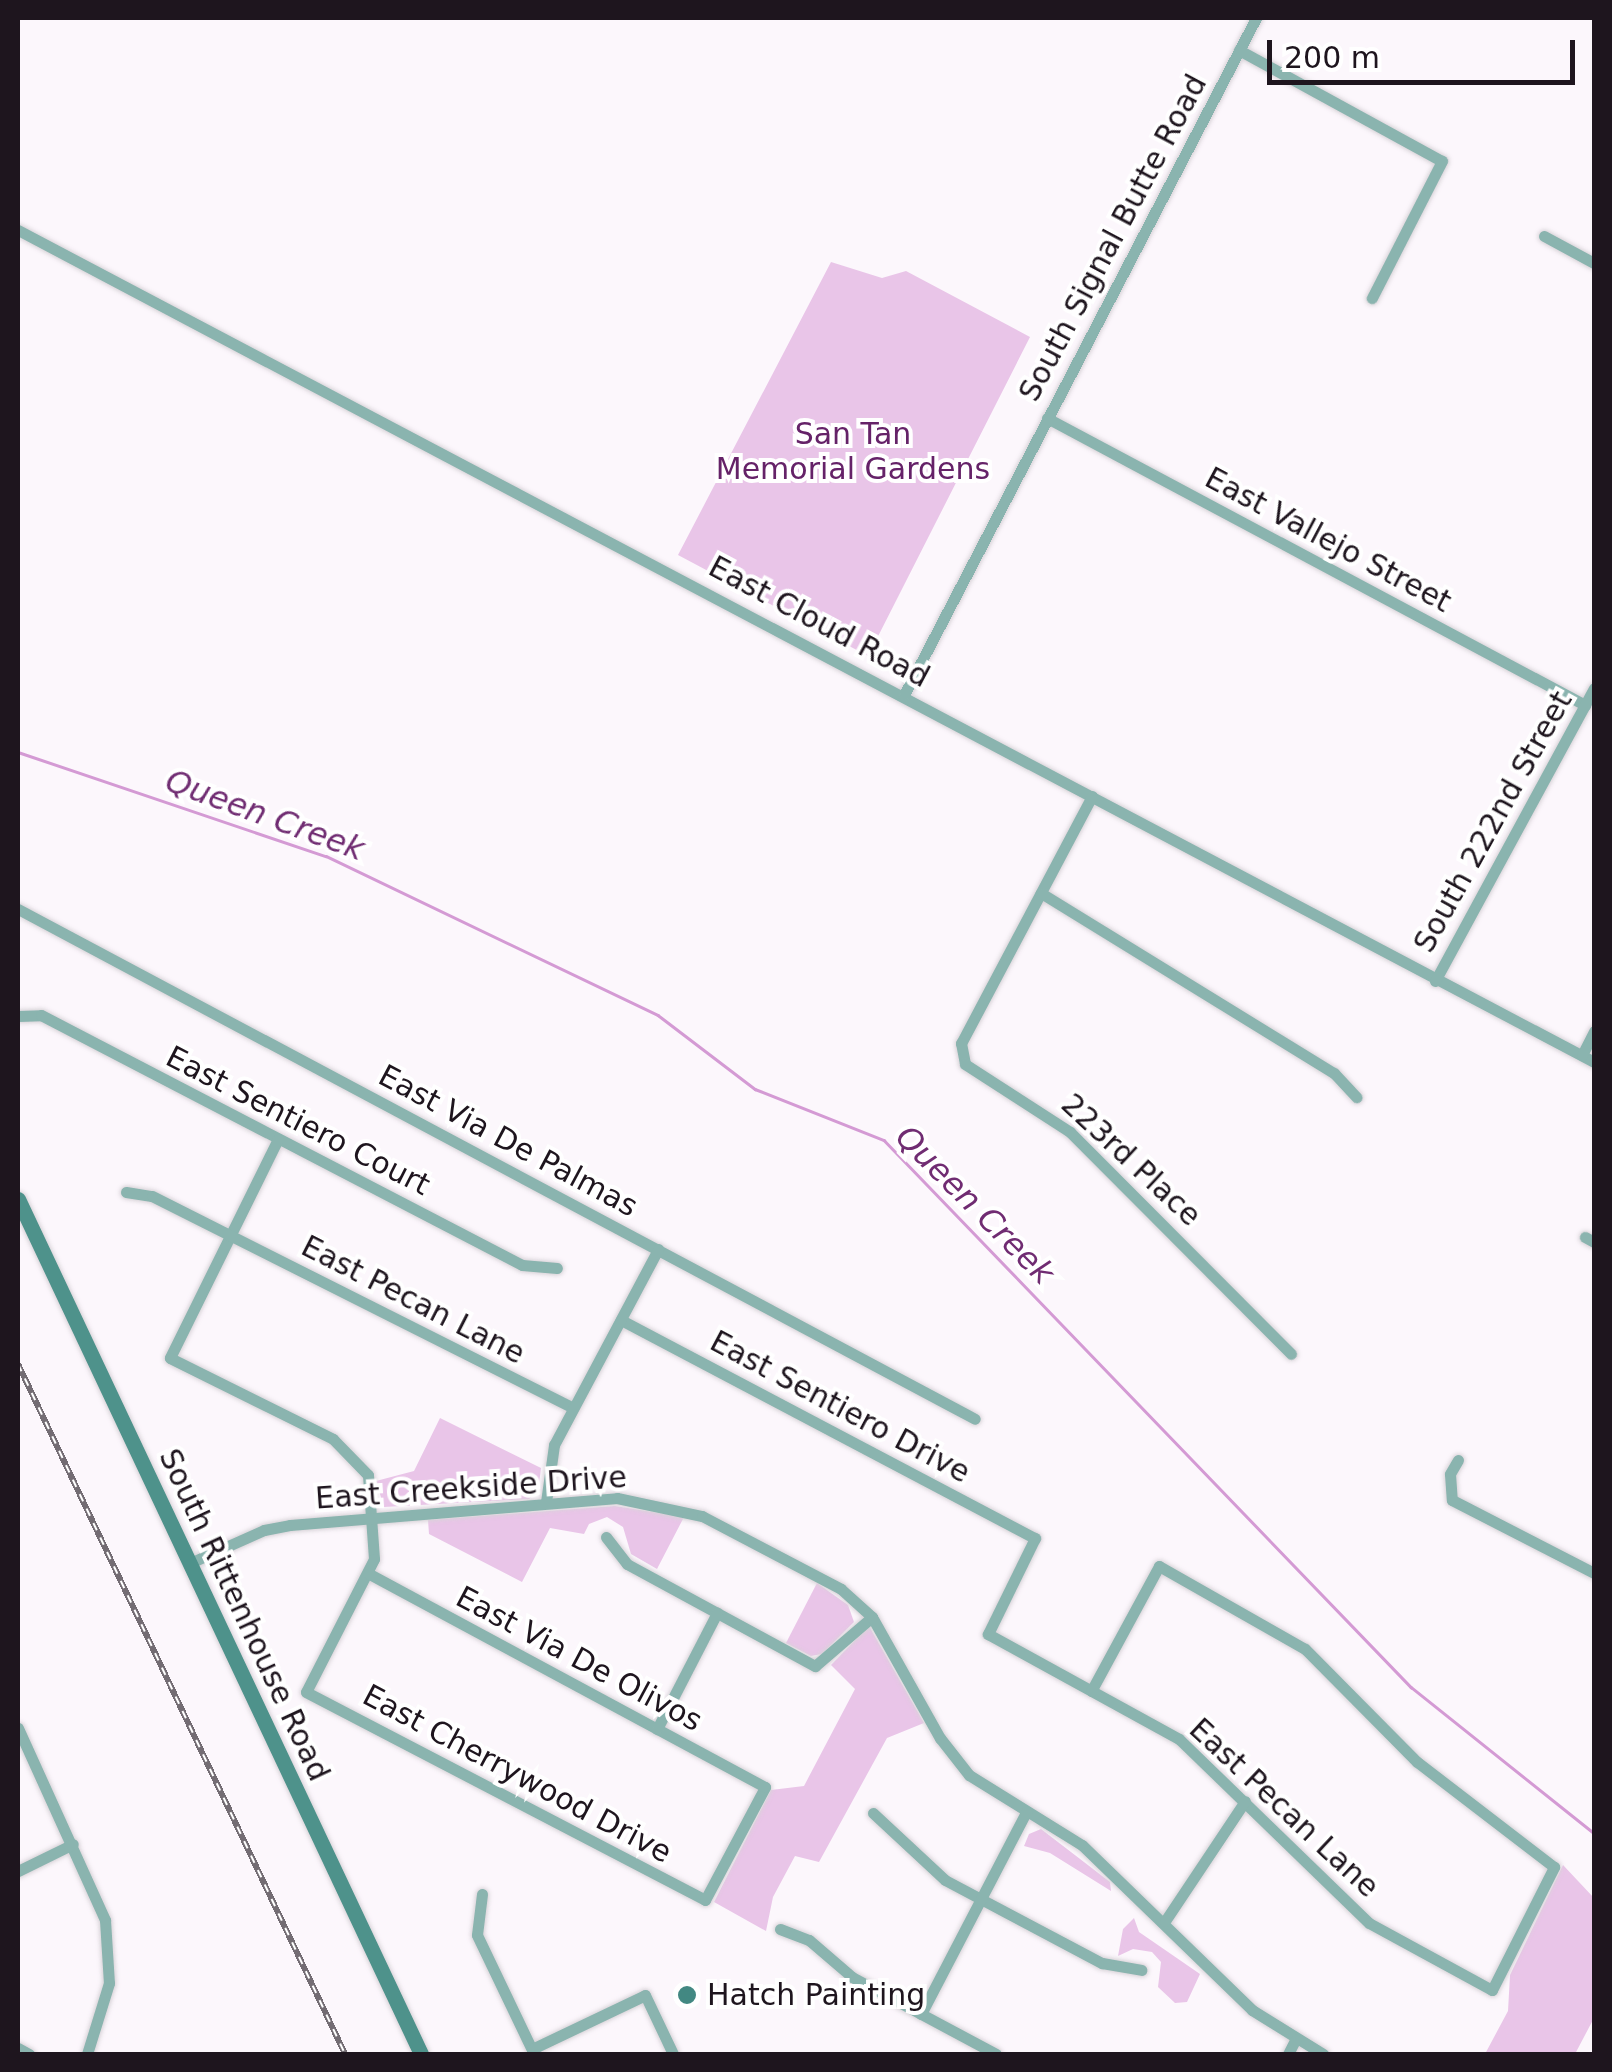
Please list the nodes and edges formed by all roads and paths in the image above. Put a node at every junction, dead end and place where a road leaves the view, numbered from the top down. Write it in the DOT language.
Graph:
graph roads {
  1 [pos="1256,18"];
  2 [pos="1239,50"];
  3 [pos="18,230"];
  4 [pos="1544,236"];
  5 [pos="1594,262"];
  6 [pos="1372,298"];
  7 [pos="1046,418"];
  8 [pos="1594,688"];
  9 [pos="904,695"];
  10 [pos="1585,705"];
  11 [pos="1092,796"];
  12 [pos="1041,893"];
  13 [pos="18,909"];
  14 [pos="1436,981"];
  15 [pos="18,1016"];
  16 [pos="1594,1031"];
  17 [pos="1582,1055"];
  18 [pos="1594,1062"];
  19 [pos="1356,1097"];
  20 [pos="278,1140"];
  21 [pos="126,1192"];
  22 [pos="18,1199"];
  23 [pos="230,1236"];
  24 [pos="658,1249"];
  25 [pos="557,1268"];
  26 [pos="621,1320"];
  27 [pos="1291,1354"];
  28 [pos="573,1408"];
  29 [pos="975,1419"];
  30 [pos="1458,1460"];
  31 [pos="546,1502"];
  32 [pos="373,1519"];
  33 [pos="606,1537"];
  34 [pos="190,1563"];
  35 [pos="1594,1573"];
  36 [pos="369,1574"];
  37 [pos="717,1613"];
  38 [pos="872,1616"];
  39 [pos="988,1634"];
  40 [pos="1092,1691"];
  41 [pos="18,1728"];
  42 [pos="657,1729"];
  43 [pos="766,1787"];
  44 [pos="1245,1801"];
  45 [pos="1026,1812"];
  46 [pos="873,1813"];
  47 [pos="73,1844"];
  48 [pos="18,1871"];
  49 [pos="482,1894"];
  50 [pos="982,1900"];
  51 [pos="1164,1921"];
  52 [pos="780,1929"];
  53 [pos="1140,1970"];
  54 [pos="921,2014"];
  55 [pos="1295,2040"];
  56 [pos="18,2048"];
  57 [pos="533,2052"];
  58 [pos="30,2054"];
  59 [pos="86,2054"];
  60 [pos="421,2054"];
  61 [pos="674,2054"];
  62 [pos="996,2054"];
  63 [pos="1288,2054"];
  64 [pos="1323,2054"];
  1 -- 2 [label="street, South Signal Butte Road"];
  2 -- 6 [label="street"];
  2 -- 7 [label="street, South Signal Butte Road"];
  3 -- 9 [label="street, East Cloud Road"];
  4 -- 5 [label="street"];
  7 -- 9 [label="street, South Signal Butte Road"];
  7 -- 10 [label="street, East Vallejo Street"];
  8 -- 10 [label="street, South 222nd Street"];
  9 -- 11 [label="street, East Cloud Road"];
  10 -- 14 [label="street, South 222nd Street"];
  11 -- 12 [label="street, 223rd Place"];
  11 -- 14 [label="street, East Cloud Road"];
  12 -- 19 [label="street"];
  12 -- 27 [label="street, 223rd Place"];
  13 -- 24 [label="street, East Via De Palmas"];
  14 -- 17 [label="street, East Cloud Road"];
  15 -- 20 [label="street, East Sentiero Court"];
  16 -- 17 [label="street"];
  17 -- 18 [label="street, East Cloud Road"];
  20 -- 23 [label="street"];
  20 -- 25 [label="street, East Sentiero Court"];
  21 -- 23 [label="street, East Pecan Lane"];
  22 -- 34 [label="main road, South Rittenhouse Road"];
  23 -- 28 [label="street, East Pecan Lane"];
  23 -- 32 [label="street"];
  24 -- 26 [label="street"];
  24 -- 29 [label="street, East Via De Palmas"];
  26 -- 28 [label="street"];
  26 -- 39 [label="street, East Sentiero Drive"];
  28 -- 31 [label="street"];
  30 -- 35 [label="street"];
  31 -- 32 [label="street, East Creekside Drive"];
  31 -- 38 [label="street, East Creekside Drive"];
  32 -- 34 [label="street, East Creekside Drive"];
  32 -- 36 [label="street"];
  33 -- 37 [label="street"];
  34 -- 60 [label="main road, South Rittenhouse Road"];
  36 -- 42 [label="street, East Via De Olivos"];
  36 -- 43 [label="street, East Cherrywood Drive"];
  37 -- 38 [label="street"];
  37 -- 42 [label="street"];
  38 -- 45 [label="street, East Creekside Drive"];
  39 -- 40 [label="street, East Pecan Lane"];
  40 -- 44 [label="street, East Pecan Lane"];
  40 -- 44 [label="street, East Pecan Lane"];
  41 -- 47 [label="street"];
  42 -- 43 [label="street, East Via De Olivos"];
  44 -- 51 [label="street"];
  45 -- 50 [label="street"];
  45 -- 51 [label="street, East Creekside Drive"];
  46 -- 50 [label="street"];
  47 -- 48 [label="street"];
  47 -- 59 [label="street"];
  49 -- 57 [label="street"];
  50 -- 53 [label="street"];
  50 -- 54 [label="street"];
  51 -- 55 [label="street, East Creekside Drive"];
  52 -- 54 [label="street"];
  54 -- 62 [label="street"];
  55 -- 63 [label="street"];
  55 -- 64 [label="street, East Creekside Drive"];
  56 -- 58 [label="street"];
  57 -- 61 [label="street"];
}
